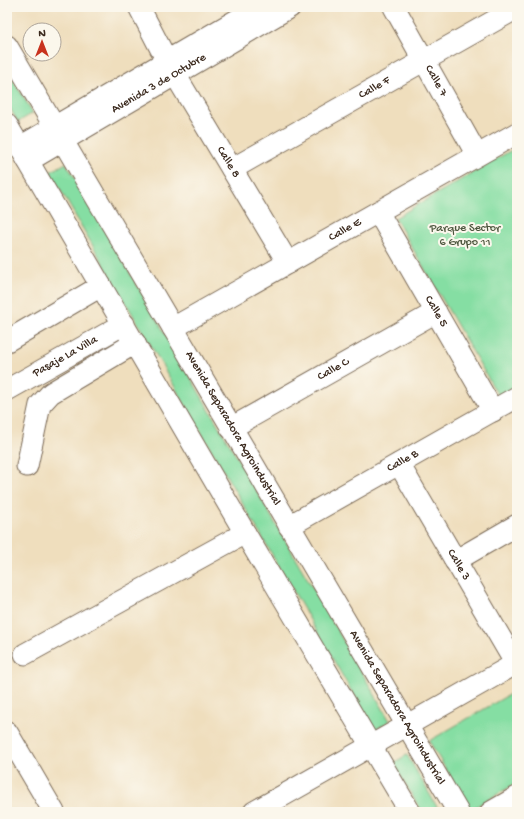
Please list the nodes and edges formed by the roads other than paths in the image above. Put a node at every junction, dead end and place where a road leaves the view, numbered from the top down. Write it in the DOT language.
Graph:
graph roads {
  1 [pos="139,7"];
  2 [pos="259,7"];
  3 [pos="290,7"];
  4 [pos="394,7"];
  5 [pos="517,8"];
  6 [pos="7,46"];
  7 [pos="424,61"];
  8 [pos="171,68"];
  9 [pos="7,125"];
  10 [pos="517,133"];
  11 [pos="58,134"];
  12 [pos="24,154"];
  13 [pos="478,155"];
  14 [pos="232,169"];
  15 [pos="378,212"];
  16 [pos="288,263"];
  17 [pos="101,286"];
  18 [pos="436,312"];
  19 [pos="124,324"];
  20 [pos="173,328"];
  21 [pos="7,341"];
  22 [pos="135,343"];
  23 [pos="7,390"];
  24 [pos="517,397"];
  25 [pos="493,411"];
  26 [pos="231,428"];
  27 [pos="399,464"];
  28 [pos="27,466"];
  29 [pos="517,525"];
  30 [pos="289,526"];
  31 [pos="245,533"];
  32 [pos="455,561"];
  33 [pos="25,654"];
  34 [pos="517,668"];
  35 [pos="410,731"];
  36 [pos="7,732"];
  37 [pos="375,751"];
  38 [pos="517,797"];
  39 [pos="54,812"];
  40 [pos="254,812"];
  41 [pos="410,812"];
  42 [pos="458,812"];
  43 [pos="491,812"];
  1 -- 8 [label="street"];
  2 -- 8 [label="street, Avenida 3 de Octubre"];
  3 -- 8 [label="street, Avenida 3 de Octubre"];
  4 -- 7 [label="street, Calle 7"];
  5 -- 7 [label="street, Calle F"];
  6 -- 11 [label="street, Avenida Separadora Agroindustrial"];
  7 -- 13 [label="street, Calle 7"];
  7 -- 14 [label="street, Calle F"];
  8 -- 11 [label="street, Avenida 3 de Octubre"];
  8 -- 14 [label="street, Calle 8"];
  9 -- 12 [label="street"];
  10 -- 13 [label="street, Calle E"];
  11 -- 12 [label="street, Avenida 3 de Octubre"];
  11 -- 20 [label="street, Avenida Separadora Agroindustrial"];
  12 -- 17 [label="street"];
  13 -- 15 [label="street, Calle E"];
  14 -- 16 [label="street, Calle 8"];
  15 -- 16 [label="street, Calle E"];
  15 -- 18 [label="street, Calle 5"];
  16 -- 20 [label="street, Calle E"];
  17 -- 19 [label="street"];
  17 -- 21 [label="street"];
  18 -- 25 [label="street, Calle 5"];
  18 -- 26 [label="street, Calle C"];
  19 -- 22 [label="street"];
  19 -- 23 [label="street, Pasaje La Villa"];
  20 -- 26 [label="street, Avenida Separadora Agroindustrial"];
  22 -- 28 [label="street"];
  22 -- 31 [label="street"];
  24 -- 25 [label="street, Calle B"];
  25 -- 27 [label="street, Calle B"];
  26 -- 30 [label="street, Avenida Separadora Agroindustrial"];
  27 -- 30 [label="street, Calle B"];
  27 -- 32 [label="street, Calle 3"];
  29 -- 32 [label="street"];
  30 -- 35 [label="street, Avenida Separadora Agroindustrial"];
  31 -- 33 [label="street"];
  31 -- 37 [label="street"];
  32 -- 34 [label="street, Calle 3"];
  34 -- 35 [label="street"];
  35 -- 37 [label="street"];
  35 -- 42 [label="street, Avenida Separadora Agroindustrial"];
  36 -- 39 [label="street"];
  37 -- 40 [label="street"];
  37 -- 41 [label="street"];
  38 -- 43 [label="street"];
}
